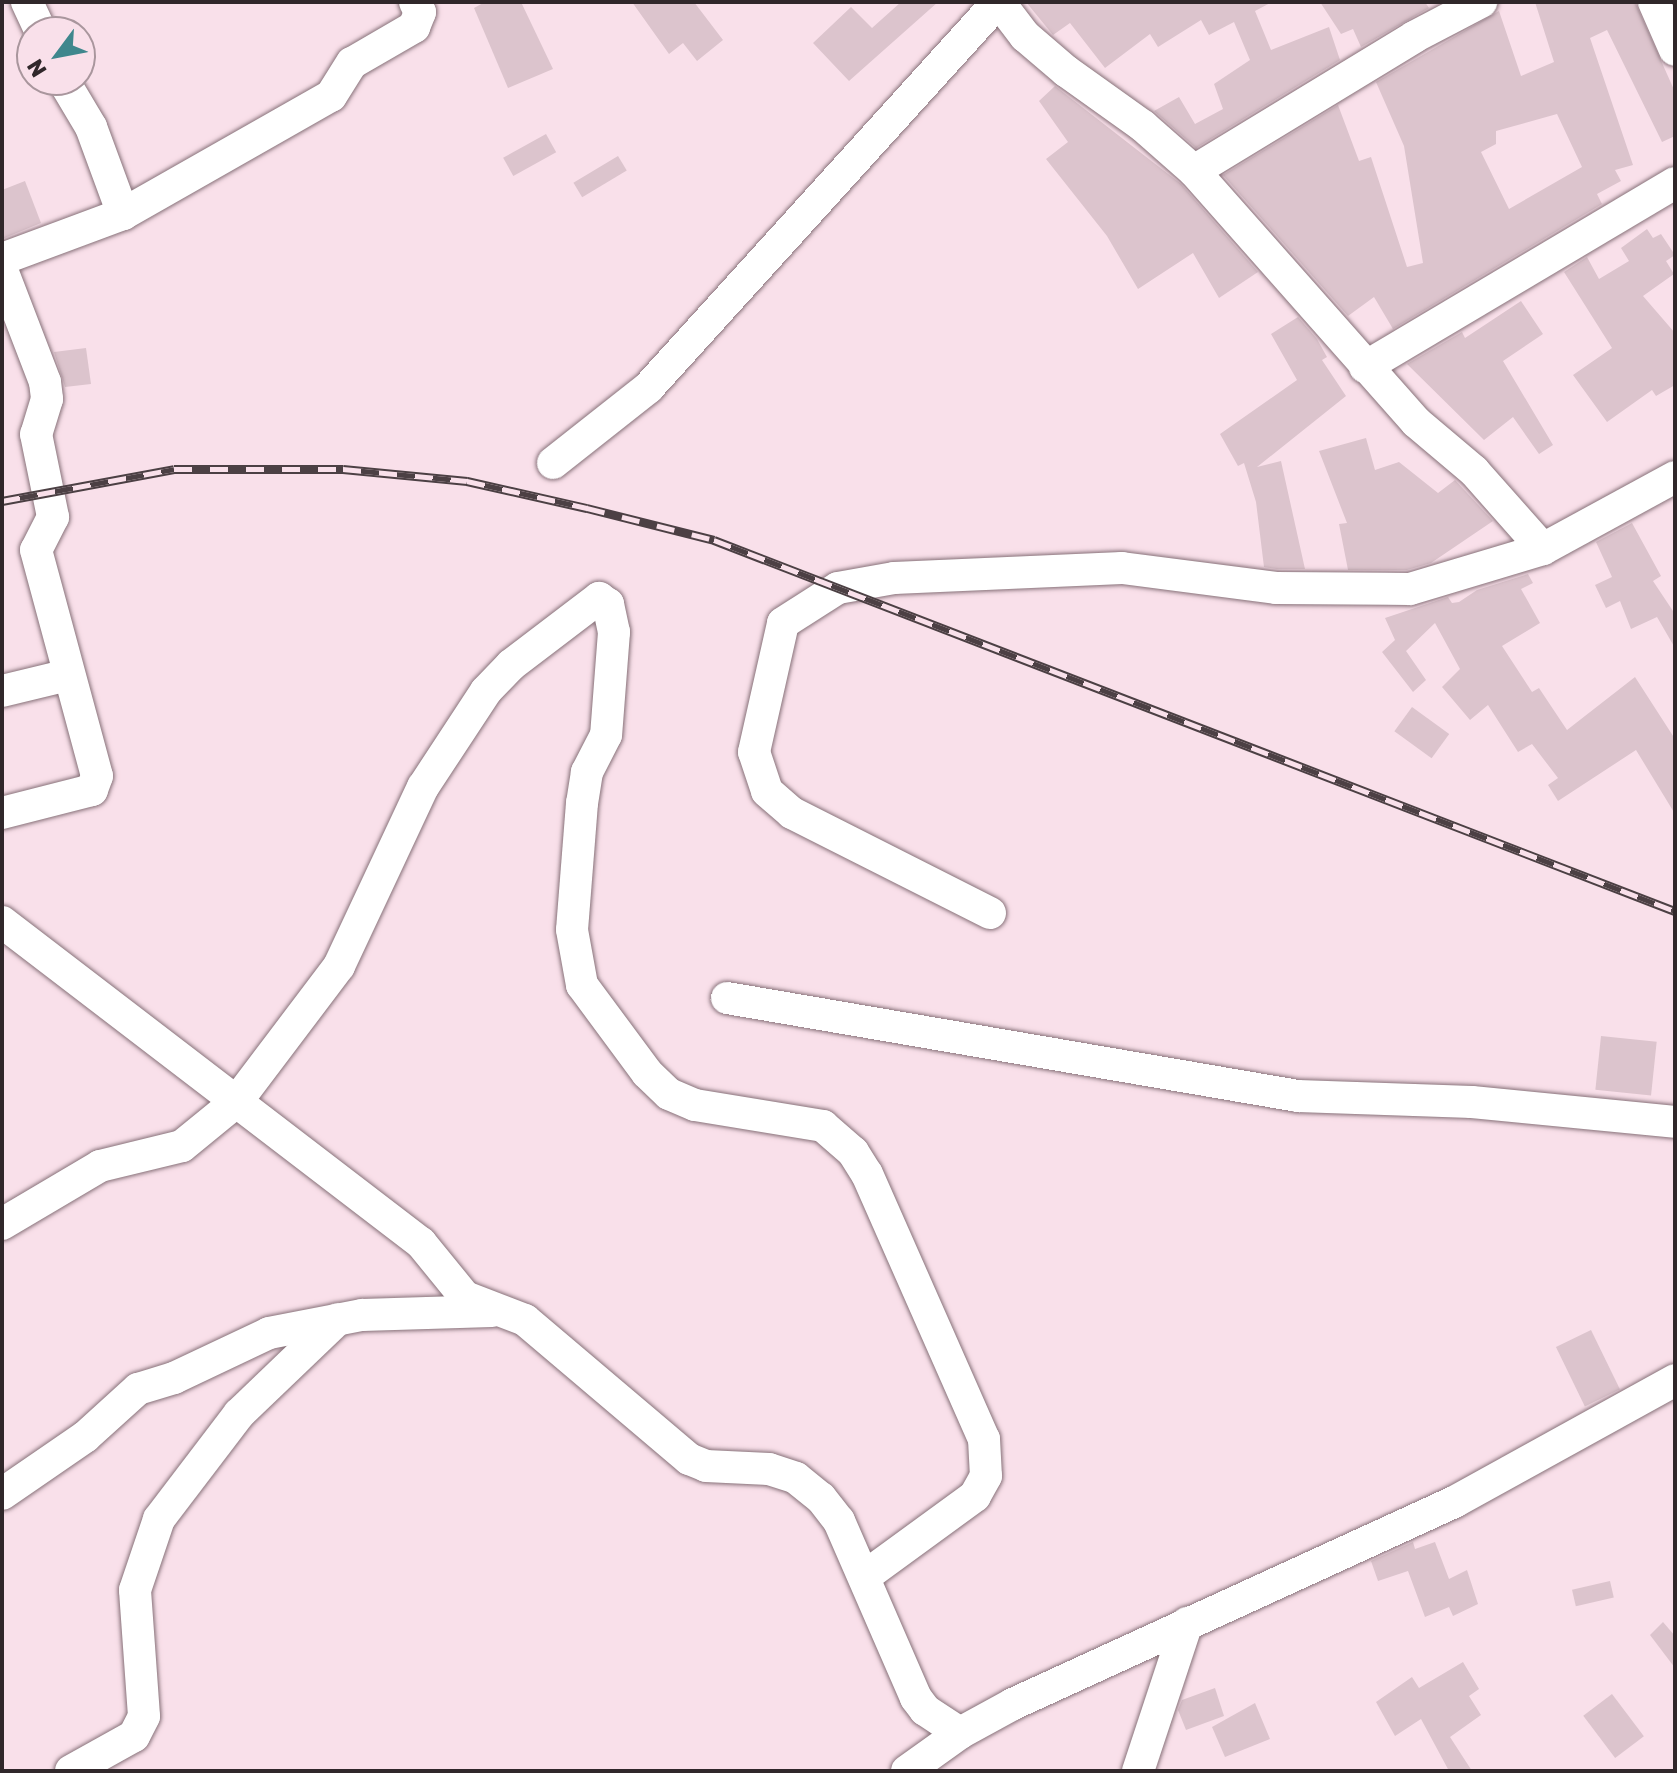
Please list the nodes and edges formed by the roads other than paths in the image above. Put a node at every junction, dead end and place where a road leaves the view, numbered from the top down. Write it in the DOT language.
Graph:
graph roads {
  1 [pos="415,2"];
  2 [pos="998,2"];
  3 [pos="1481,2"];
  4 [pos="1654,2"];
  5 [pos="1675,50"];
  6 [pos="73,96"];
  7 [pos="1194,171"];
  8 [pos="1675,183"];
  9 [pos="123,214"];
  10 [pos="2,259"];
  11 [pos="2,270"];
  12 [pos="1365,367"];
  13 [pos="553,463"];
  14 [pos="1675,477"];
  15 [pos="1543,549"];
  16 [pos="68,675"];
  17 [pos="2,691"];
  18 [pos="2,813"];
  19 [pos="990,913"];
  20 [pos="2,922"];
  21 [pos="727,998"];
  22 [pos="237,1101"];
  23 [pos="1675,1122"];
  24 [pos="2,1224"];
  25 [pos="503,1311"];
  26 [pos="338,1319"];
  27 [pos="1675,1380"];
  28 [pos="2,1494"];
  29 [pos="864,1577"];
  30 [pos="1187,1623"];
  31 [pos="960,1733"];
  32 [pos="71,1771"];
  33 [pos="907,1771"];
  34 [pos="1138,1771"];
  1 -- 9 [label="street"];
  2 -- 7 [label="street"];
  2 -- 13 [label="street"];
  3 -- 7 [label="street"];
  4 -- 5 [label="street"];
  6 -- 9 [label="street"];
  7 -- 12 [label="street"];
  8 -- 12 [label="street"];
  9 -- 10 [label="street"];
  11 -- 16 [label="street"];
  12 -- 15 [label="street"];
  14 -- 15 [label="street"];
  15 -- 19 [label="street"];
  16 -- 17 [label="street"];
  16 -- 18 [label="street"];
  20 -- 22 [label="street"];
  21 -- 23 [label="street"];
  22 -- 24 [label="street"];
  22 -- 25 [label="street"];
  22 -- 29 [label="street"];
  25 -- 26 [label="street"];
  25 -- 29 [label="street"];
  26 -- 28 [label="street"];
  26 -- 32 [label="street"];
  27 -- 30 [label="street"];
  29 -- 31 [label="street"];
  30 -- 31 [label="street"];
  30 -- 34 [label="street"];
  31 -- 33 [label="street"];
}
